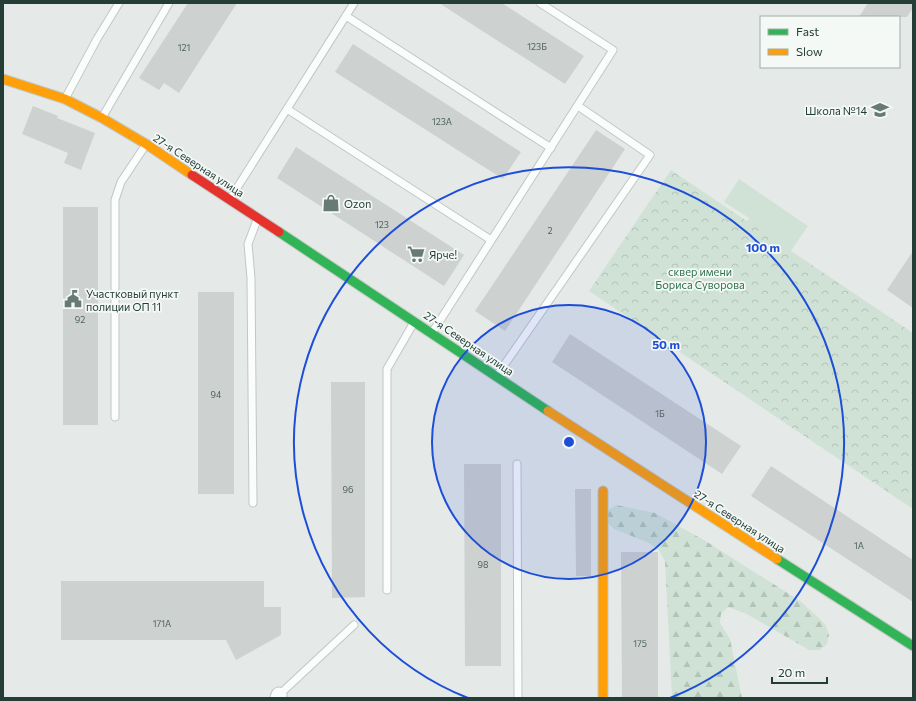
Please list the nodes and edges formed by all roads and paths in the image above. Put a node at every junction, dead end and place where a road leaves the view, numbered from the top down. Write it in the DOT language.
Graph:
graph roads {
  1 [pos="119,3"];
  2 [pos="169,3"];
  3 [pos="354,3"];
  4 [pos="544,4"];
  5 [pos="346,16"];
  6 [pos="3,79"];
  7 [pos="64,99"];
  8 [pos="578,106"];
  9 [pos="287,109"];
  10 [pos="102,118"];
  11 [pos="146,144"];
  12 [pos="551,148"];
  13 [pos="229,200"];
  14 [pos="258,218"];
  15 [pos="491,240"];
  16 [pos="414,321"];
  17 [pos="432,333"];
  18 [pos="497,376"];
  19 [pos="115,417"];
  20 [pos="517,464"];
  21 [pos="603,491"];
  22 [pos="253,503"];
  23 [pos="387,590"];
  24 [pos="354,625"];
  25 [pos="913,646"];
  26 [pos="279,697"];
  27 [pos="518,698"];
  28 [pos="603,698"];
  1 -- 7 [label="lane"];
  2 -- 10 [label="lane"];
  3 -- 5 [label="lane"];
  4 -- 8 [label="lane"];
  5 -- 9 [label="lane"];
  5 -- 12 [label="lane"];
  6 -- 7 [label="street, 27-я Северная улица"];
  7 -- 10 [label="street, 27-я Северная улица"];
  8 -- 12 [label="lane"];
  8 -- 18 [label="lane"];
  9 -- 13 [label="lane"];
  9 -- 15 [label="lane"];
  10 -- 11 [label="street, 27-я Северная улица"];
  11 -- 13 [label="street, 27-я Северная улица"];
  11 -- 19 [label="lane"];
  12 -- 15 [label="lane"];
  13 -- 14 [label="street, 27-я Северная улица"];
  14 -- 16 [label="street, 27-я Северная улица"];
  14 -- 22 [label="lane"];
  15 -- 17 [label="lane"];
  16 -- 17 [label="street, 27-я Северная улица"];
  16 -- 23 [label="lane"];
  17 -- 18 [label="street, 27-я Северная улица"];
  18 -- 25 [label="street, 27-я Северная улица"];
  20 -- 27 [label="lane"];
  21 -- 28 [label="street"];
  24 -- 26 [label="lane"];
}
